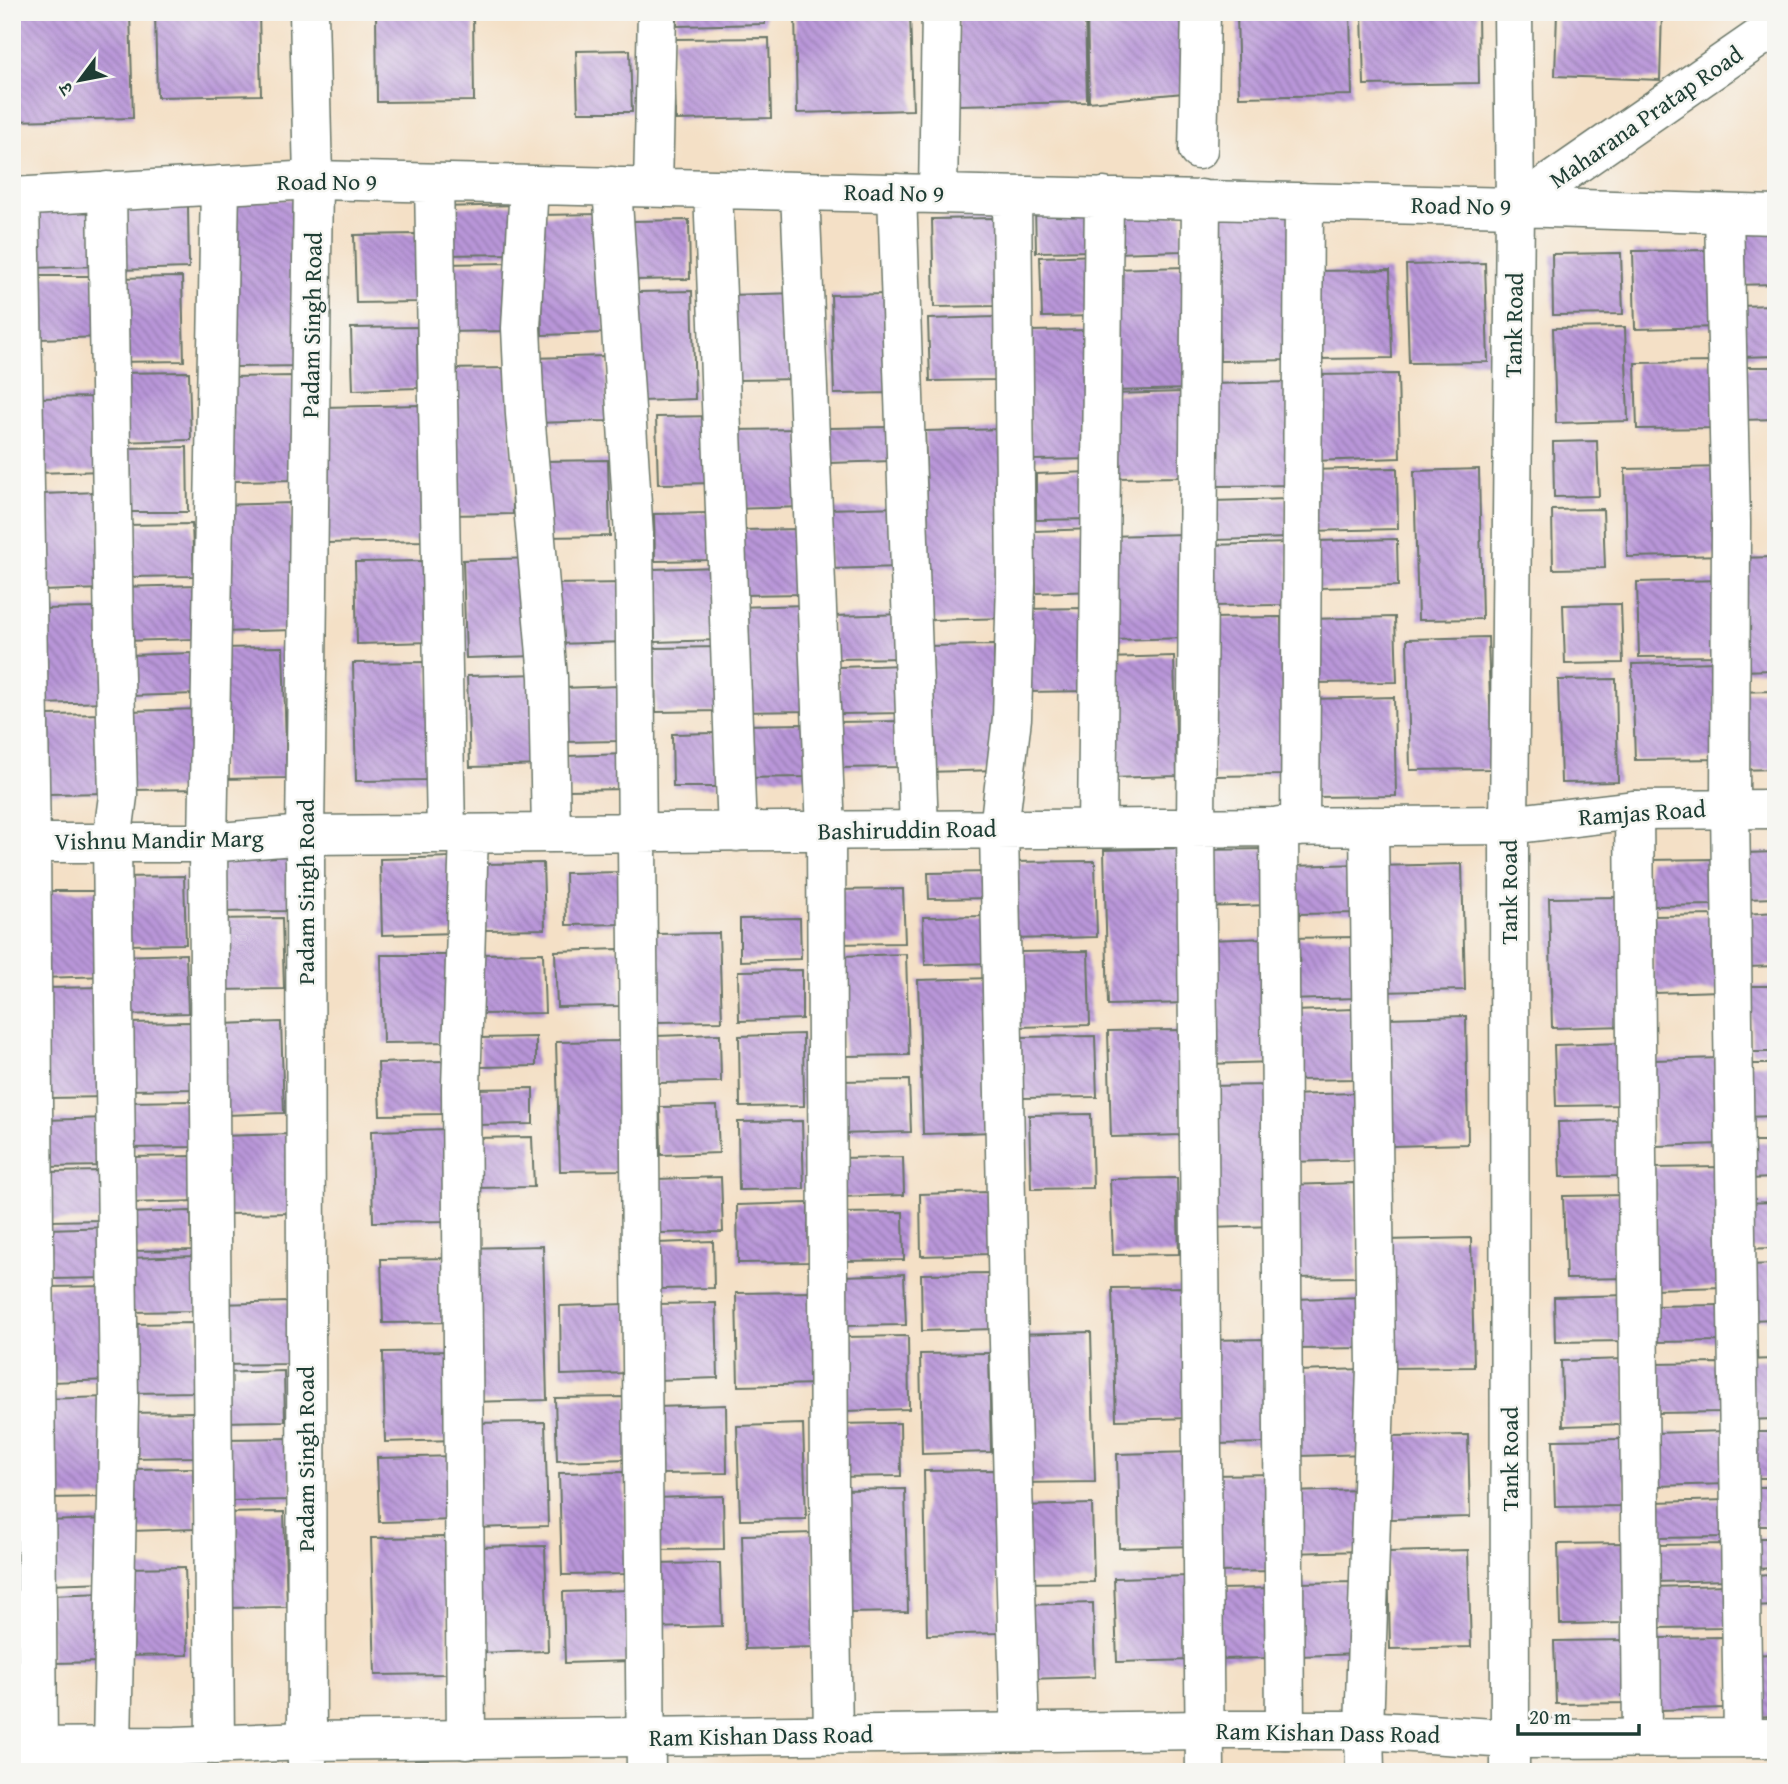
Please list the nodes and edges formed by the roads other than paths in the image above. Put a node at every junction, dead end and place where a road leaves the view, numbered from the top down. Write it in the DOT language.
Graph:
graph roads {
  1 [pos="309,12"];
  2 [pos="657,12"];
  3 [pos="941,12"];
  4 [pos="1201,12"];
  5 [pos="1513,12"];
  6 [pos="1776,26"];
  7 [pos="1198,150"];
  8 [pos="313,180"];
  9 [pos="434,183"];
  10 [pos="220,185"];
  11 [pos="529,185"];
  12 [pos="612,186"];
  13 [pos="653,187"];
  14 [pos="713,189"];
  15 [pos="107,191"];
  16 [pos="800,191"];
  17 [pos="897,193"];
  18 [pos="938,194"];
  19 [pos="1012,196"];
  20 [pos="16,197"];
  21 [pos="1104,197"];
  22 [pos="1201,199"];
  23 [pos="1304,202"];
  24 [pos="1515,207"];
  25 [pos="1724,214"];
  26 [pos="1776,215"];
  27 [pos="1730,808"];
  28 [pos="1776,809"];
  29 [pos="1634,810"];
  30 [pos="1509,825"];
  31 [pos="1290,826"];
  32 [pos="1369,826"];
  33 [pos="1196,827"];
  34 [pos="1097,828"];
  35 [pos="999,829"];
  36 [pos="919,830"];
  37 [pos="825,831"];
  38 [pos="638,832"];
  39 [pos="737,832"];
  40 [pos="551,833"];
  41 [pos="458,834"];
  42 [pos="305,835"];
  43 [pos="112,842"];
  44 [pos="22,843"];
  45 [pos="208,843"];
  46 [pos="1205,1730"];
  47 [pos="1285,1730"];
  48 [pos="1364,1730"];
  49 [pos="1020,1732"];
  50 [pos="834,1735"];
  51 [pos="1642,1738"];
  52 [pos="1759,1738"];
  53 [pos="466,1740"];
  54 [pos="215,1745"];
  55 [pos="25,1746"];
  56 [pos="113,1746"];
  57 [pos="646,1755"];
  58 [pos="1510,1755"];
  59 [pos="307,1756"];
  60 [pos="175,1759"];
  61 [pos="1205,1772"];
  62 [pos="1364,1772"];
  1 -- 8 [label="street, Padam Singh Road"];
  2 -- 13 [label="street"];
  3 -- 18 [label="street"];
  4 -- 7 [label="street"];
  5 -- 24 [label="street, Tank Road"];
  6 -- 24 [label="street, Maharana Pratap Road"];
  8 -- 9 [label="street, Road No 9"];
  8 -- 10 [label="street, Road No 9"];
  8 -- 42 [label="street, Padam Singh Road"];
  9 -- 11 [label="street, Road No 9"];
  9 -- 41 [label="street"];
  10 -- 15 [label="street, Road No 9"];
  10 -- 45 [label="street"];
  11 -- 12 [label="street, Road No 9"];
  11 -- 40 [label="street"];
  12 -- 13 [label="street, Road No 9"];
  12 -- 38 [label="street"];
  13 -- 14 [label="street, Road No 9"];
  14 -- 16 [label="street, Road No 9"];
  14 -- 39 [label="street"];
  15 -- 20 [label="street, Road No 9"];
  15 -- 43 [label="street"];
  16 -- 17 [label="street, Road No 9"];
  16 -- 37 [label="street"];
  17 -- 18 [label="street, Road No 9"];
  17 -- 36 [label="street"];
  18 -- 19 [label="street, Road No 9"];
  19 -- 21 [label="street, Road No 9"];
  19 -- 35 [label="street"];
  20 -- 44 [label="street"];
  21 -- 22 [label="street, Road No 9"];
  21 -- 34 [label="street"];
  22 -- 23 [label="street, Road No 9"];
  22 -- 33 [label="street"];
  23 -- 24 [label="street, Road No 9"];
  23 -- 31 [label="street"];
  24 -- 25 [label="street, Road No 9"];
  24 -- 30 [label="street, Tank Road"];
  25 -- 26 [label="street, Road No 9"];
  25 -- 27 [label="street"];
  27 -- 28 [label="street, Ramjas Road"];
  27 -- 29 [label="street, Ramjas Road"];
  27 -- 52 [label="street"];
  29 -- 30 [label="street, Ramjas Road"];
  29 -- 51 [label="street"];
  30 -- 32 [label="street, Bashiruddin Road"];
  30 -- 58 [label="street, Tank Road"];
  31 -- 32 [label="street, Bashiruddin Road"];
  31 -- 33 [label="street, Bashiruddin Road"];
  31 -- 47 [label="street"];
  32 -- 48 [label="street"];
  33 -- 34 [label="street, Bashiruddin Road"];
  33 -- 46 [label="street"];
  34 -- 35 [label="street, Bashiruddin Road"];
  35 -- 36 [label="street, Bashiruddin Road"];
  35 -- 49 [label="street"];
  36 -- 37 [label="street, Bashiruddin Road"];
  37 -- 39 [label="street, Bashiruddin Road"];
  37 -- 50 [label="street"];
  38 -- 39 [label="street, Bashiruddin Road"];
  38 -- 40 [label="street, Bashiruddin Road"];
  38 -- 57 [label="street"];
  40 -- 41 [label="street, Bashiruddin Road"];
  41 -- 42 [label="street, Bashiruddin Road"];
  41 -- 53 [label="street"];
  42 -- 45 [label="street, Vishnu Mandir Marg"];
  42 -- 59 [label="street, Padam Singh Road"];
  43 -- 44 [label="street, Vishnu Mandir Marg"];
  43 -- 45 [label="street, Vishnu Mandir Marg"];
  43 -- 56 [label="street"];
  44 -- 55 [label="street"];
  45 -- 54 [label="street"];
  46 -- 47 [label="street, Ram Kishan Dass Road"];
  46 -- 49 [label="street, Ram Kishan Dass Road"];
  46 -- 61 [label="street"];
  47 -- 48 [label="street, Ram Kishan Dass Road"];
  48 -- 58 [label="street, Ram Kishan Dass Road"];
  48 -- 62 [label="street"];
  49 -- 50 [label="street, Ram Kishan Dass Road"];
  50 -- 57 [label="street, Ram Kishan Dass Road"];
  51 -- 52 [label="street, Ram Kishan Dass Road"];
  51 -- 58 [label="street, Ram Kishan Dass Road"];
  53 -- 57 [label="street, Ram Kishan Dass Road"];
  53 -- 59 [label="street, Ram Kishan Dass Road"];
  54 -- 59 [label="street, Ram Kishan Dass Road"];
  54 -- 60 [label="street, Ram Kishan Dass Road"];
  55 -- 56 [label="street, Ram Kishan Dass Road"];
  56 -- 60 [label="street, Ram Kishan Dass Road"];
}
